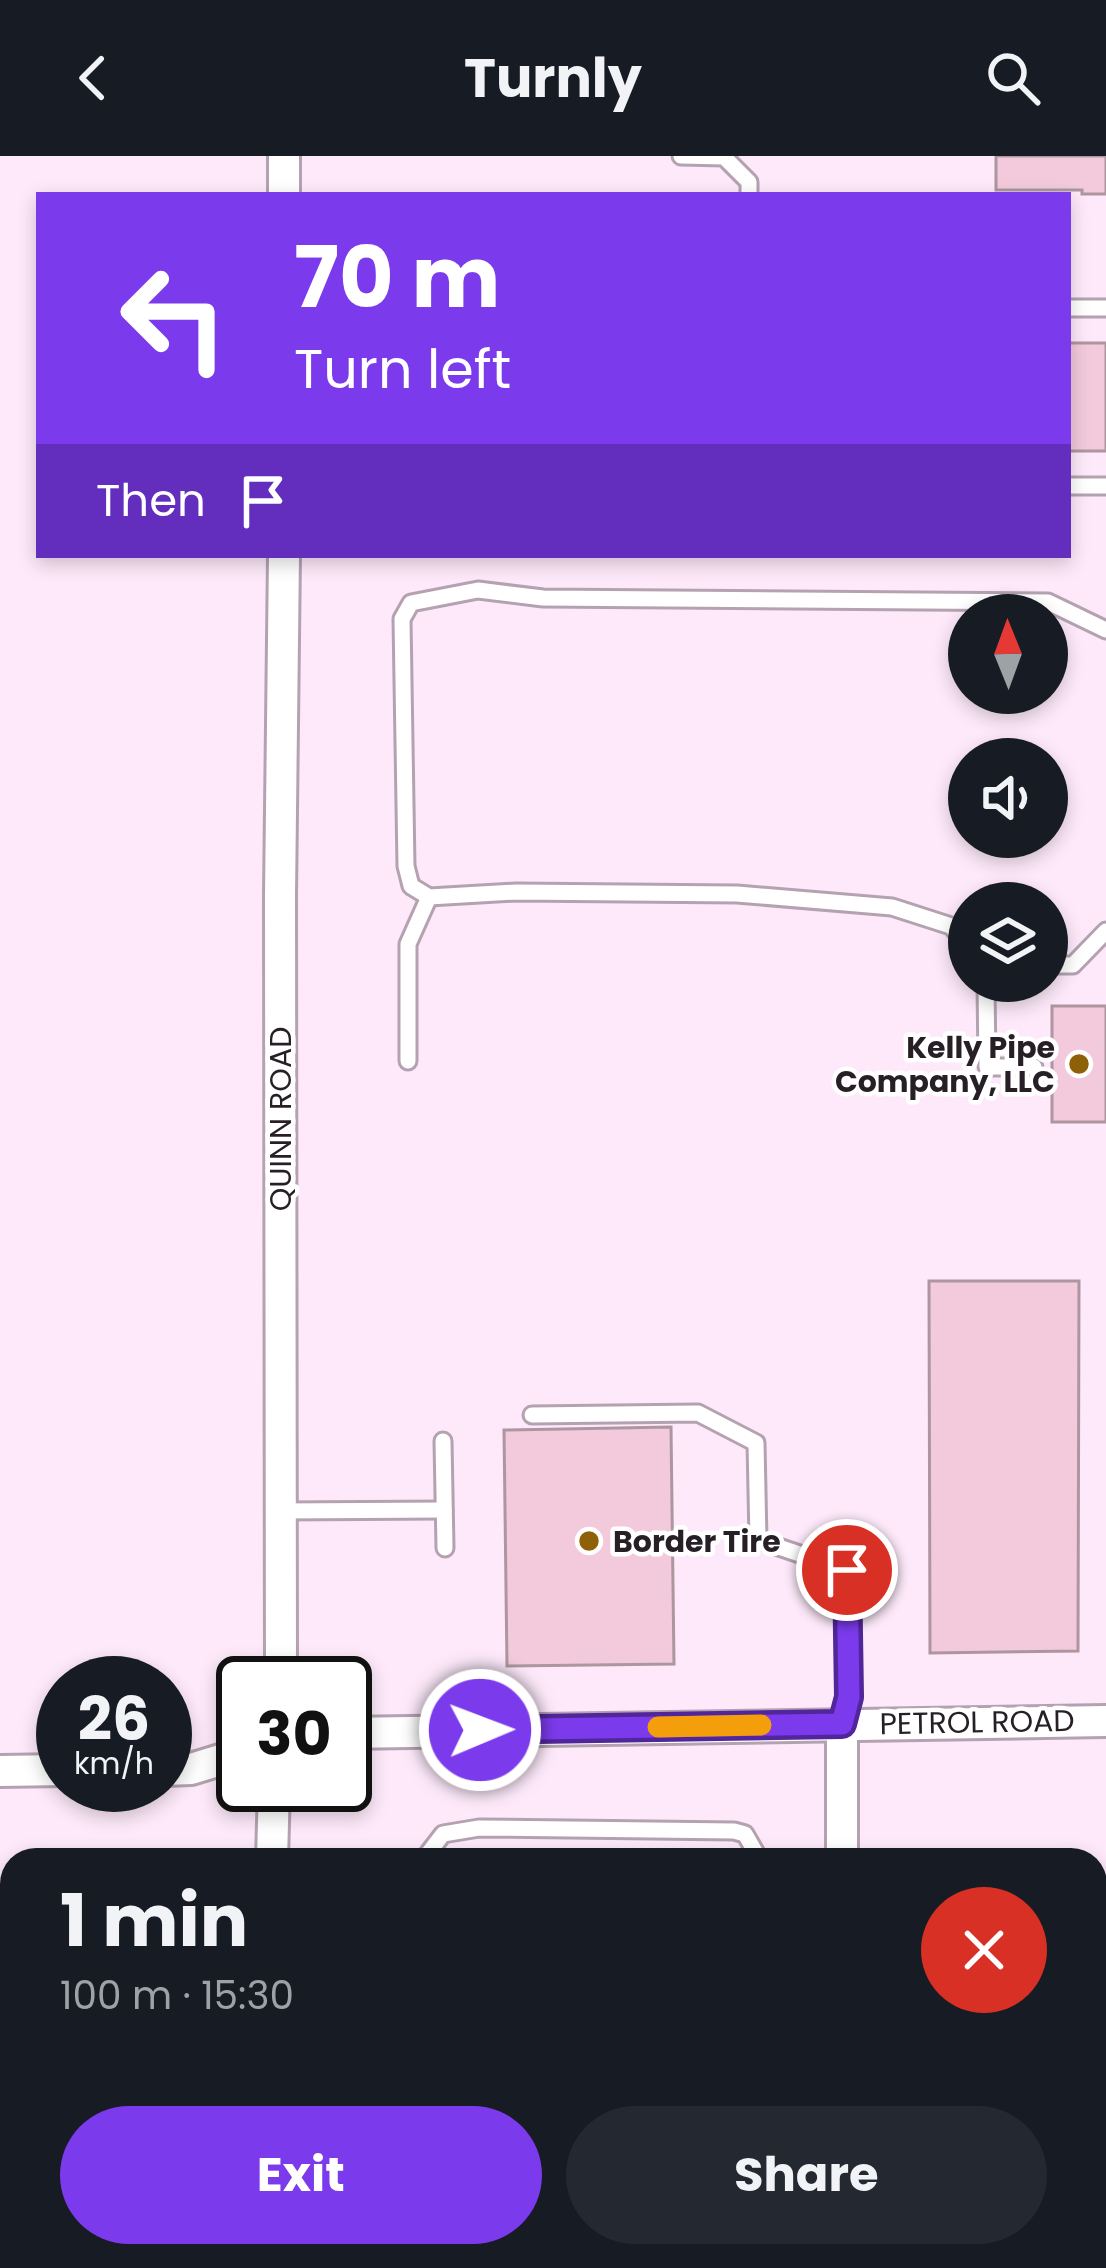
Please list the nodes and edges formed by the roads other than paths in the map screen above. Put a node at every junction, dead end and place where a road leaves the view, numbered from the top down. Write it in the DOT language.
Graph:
graph roads {
  1 [pos="284,156"];
  2 [pos="681,156"];
  3 [pos="284,192"];
  4 [pos="749,192"];
  5 [pos="1071,308"];
  6 [pos="1106,308"];
  7 [pos="1071,486"];
  8 [pos="1106,486"];
  9 [pos="284,558"];
  10 [pos="1106,630"];
  11 [pos="429,897"];
  12 [pos="948,925"];
  13 [pos="1106,932"];
  14 [pos="1068,965"];
  15 [pos="986,1002"];
  16 [pos="408,1060"];
  17 [pos="1034,1067"];
  18 [pos="532,1415"];
  19 [pos="443,1441"];
  20 [pos="444,1510"];
  21 [pos="281,1511"];
  22 [pos="445,1549"];
  23 [pos="281,1656"];
  24 [pos="1106,1721"];
  25 [pos="842,1724"];
  26 [pos="372,1733"];
  27 [pos="0,1771"];
  28 [pos="36,1771"];
  29 [pos="273,1812"];
  30 [pos="272,1848"];
  31 [pos="432,1848"];
  32 [pos="753,1848"];
  33 [pos="842,1848"];
  1 -- 3 [label="street"];
  2 -- 4 [label="lane"];
  5 -- 6 [label="lane"];
  7 -- 8 [label="lane"];
  9 -- 21 [label="street, QUINN ROAD"];
  10 -- 11 [label="lane"];
  11 -- 12 [label="lane"];
  11 -- 16 [label="lane"];
  13 -- 14 [label="lane"];
  15 -- 17 [label="lane"];
  18 -- 25 [label="lane"];
  19 -- 20 [label="lane"];
  20 -- 21 [label="lane"];
  20 -- 22 [label="lane"];
  21 -- 23 [label="street, QUINN ROAD"];
  24 -- 25 [label="street, PETROL ROAD"];
  25 -- 26 [label="street, PETROL ROAD"];
  25 -- 33 [label="street"];
  27 -- 28 [label="street"];
  29 -- 30 [label="street"];
  31 -- 32 [label="lane"];
}
